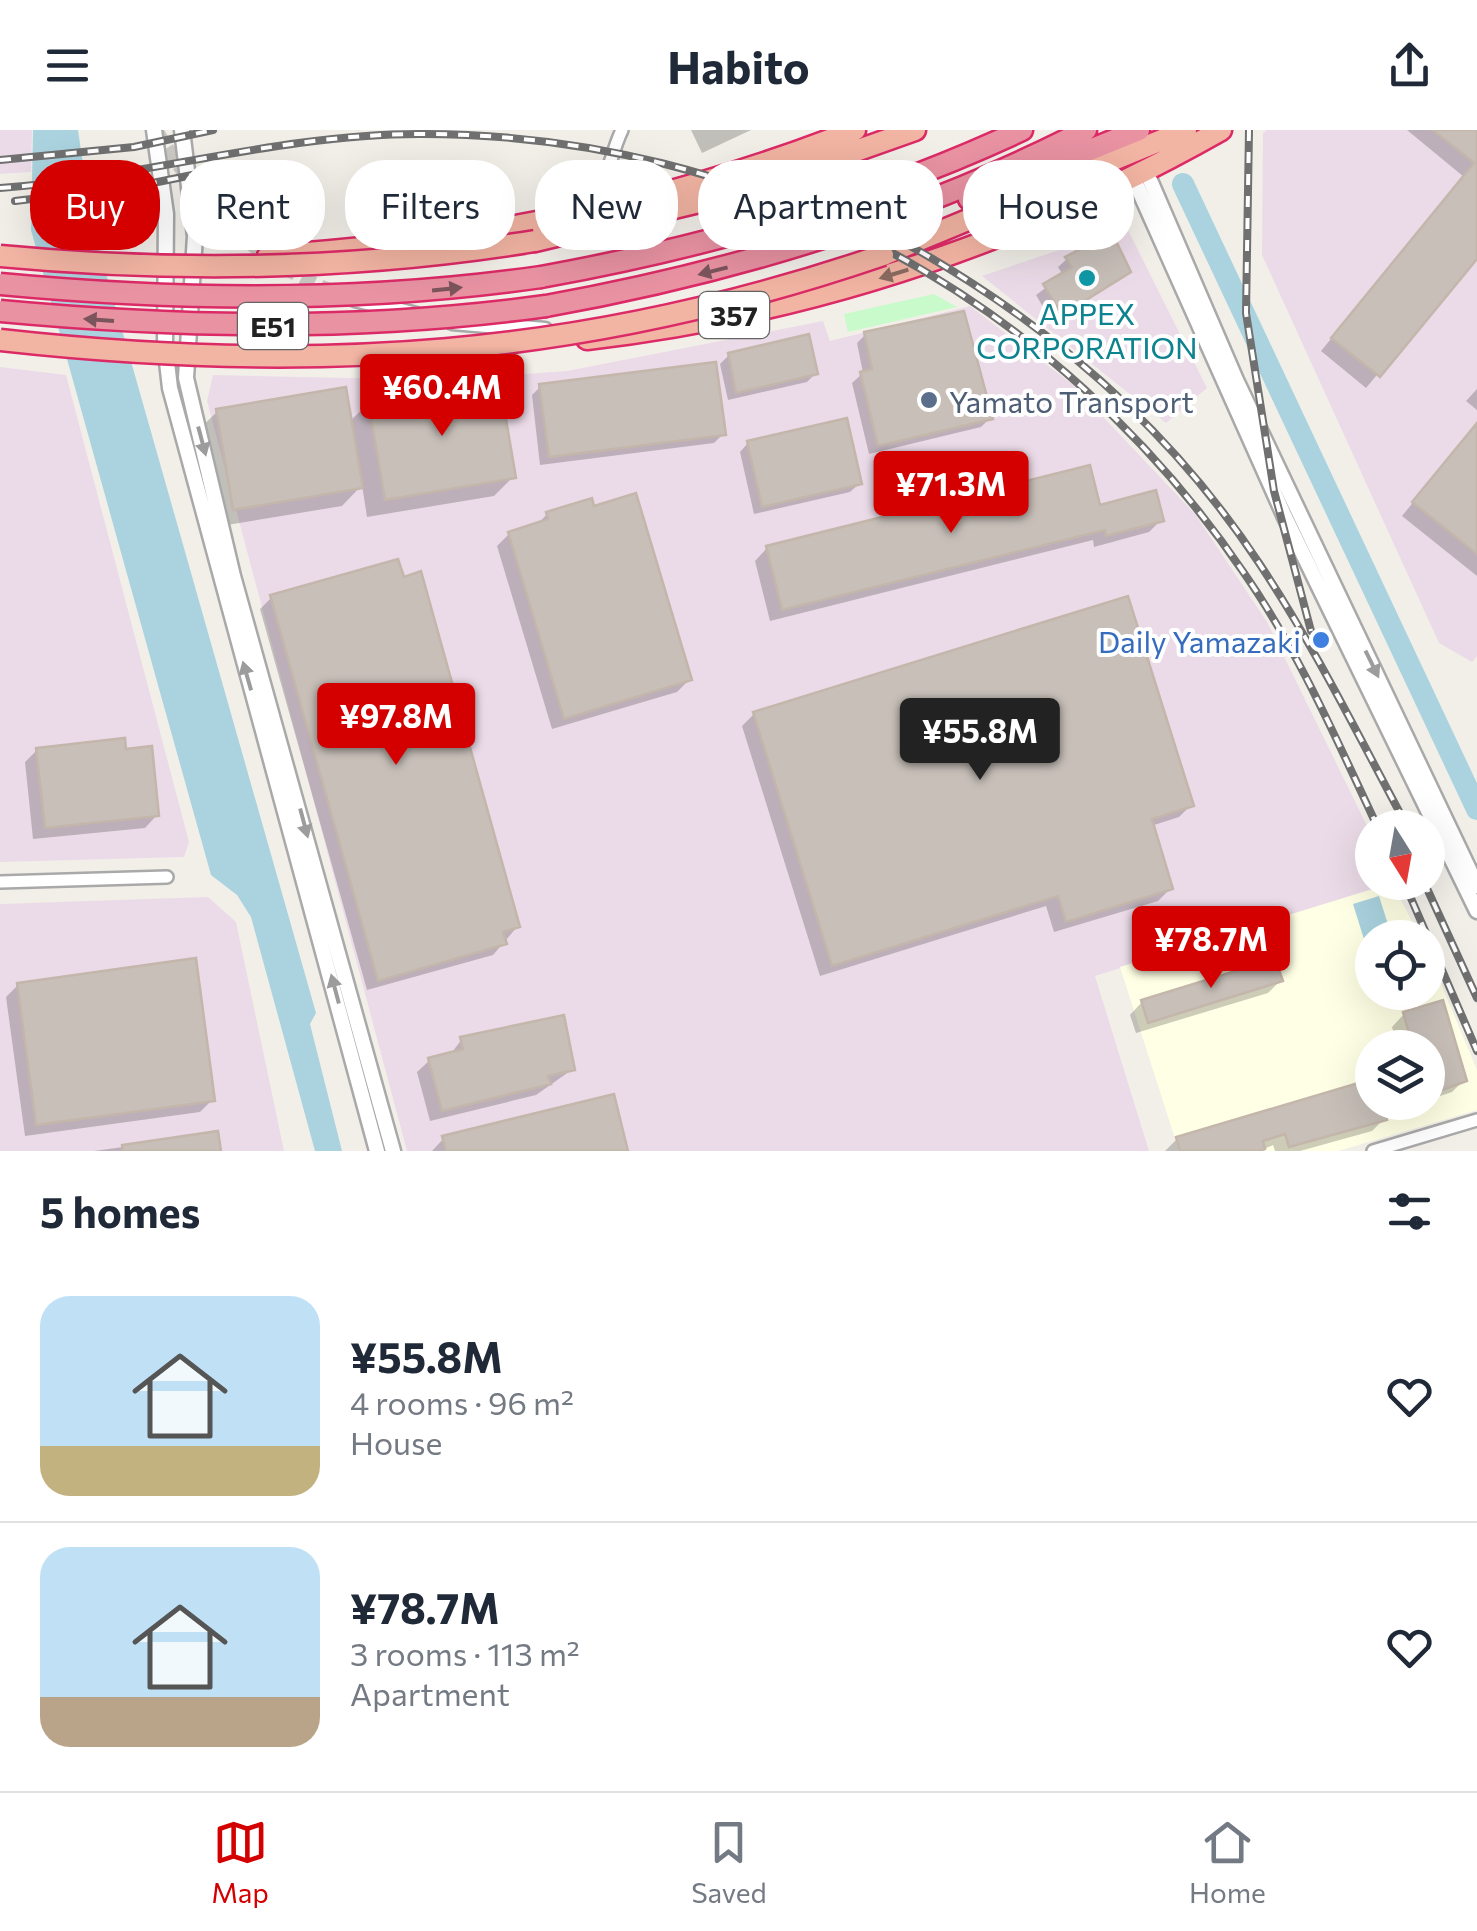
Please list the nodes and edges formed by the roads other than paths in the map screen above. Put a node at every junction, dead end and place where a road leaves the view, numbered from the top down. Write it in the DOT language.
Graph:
graph roads {
  1 [pos="154,130"];
  2 [pos="182,130"];
  3 [pos="622,130"];
  4 [pos="855,130"];
  5 [pos="915,130"];
  6 [pos="996,130"];
  7 [pos="1022,130"];
  8 [pos="1086,130"];
  9 [pos="1139,130"];
  10 [pos="1186,130"];
  11 [pos="1221,130"];
  12 [pos="607,160"];
  13 [pos="943,163"];
  14 [pos="943,164"];
  15 [pos="1139,174"];
  16 [pos="678,187"];
  17 [pos="943,195"];
  18 [pos="943,206"];
  19 [pos="535,221"];
  20 [pos="698,243"];
  21 [pos="781,250"];
  22 [pos="0,259"];
  23 [pos="194,261"];
  24 [pos="168,262"];
  25 [pos="0,284"];
  26 [pos="329,290"];
  27 [pos="0,312"];
  28 [pos="0,330"];
  29 [pos="650,330"];
  30 [pos="0,340"];
  31 [pos="165,345"];
  32 [pos="188,346"];
  33 [pos="1290,512"];
  34 [pos="167,877"];
  35 [pos="0,882"];
  36 [pos="1477,886"];
  37 [pos="1477,911"];
  38 [pos="1477,1120"];
  39 [pos="377,1151"];
  40 [pos="393,1151"];
  41 [pos="1373,1151"];
  1 -- 24 [label="street"];
  2 -- 23 [label="street"];
  3 -- 12 [label="street"];
  4 -- 16 [label="highway"];
  5 -- 22 [label="highway, bridge"];
  6 -- 13 [label="highway"];
  7 -- 14 [label="highway, E51"];
  8 -- 17 [label="highway, E51"];
  9 -- 18 [label="highway"];
  10 -- 30 [label="highway, 357, bridge"];
  11 -- 15 [label="highway, 357"];
  15 -- 29 [label="highway, 357, one-way"];
  15 -- 33 [label="street"];
  19 -- 23 [label="highway"];
  25 -- 20 [label="highway, E51, one-way, bridge"];
  21 -- 27 [label="highway, E51, one-way, bridge"];
  22 -- 24 [label="highway, bridge"];
  23 -- 24 [label="highway"];
  23 -- 32 [label="street"];
  24 -- 31 [label="street"];
  26 -- 29 [label="street"];
  28 -- 31 [label="highway, 357"];
  29 -- 32 [label="highway, 357"];
  31 -- 32 [label="highway, 357"];
  39 -- 31 [label="street, one-way"];
  32 -- 40 [label="street, one-way"];
  33 -- 36 [label="street, one-way"];
  33 -- 37 [label="street"];
  34 -- 35 [label="street"];
  38 -- 41 [label="street"];
}
